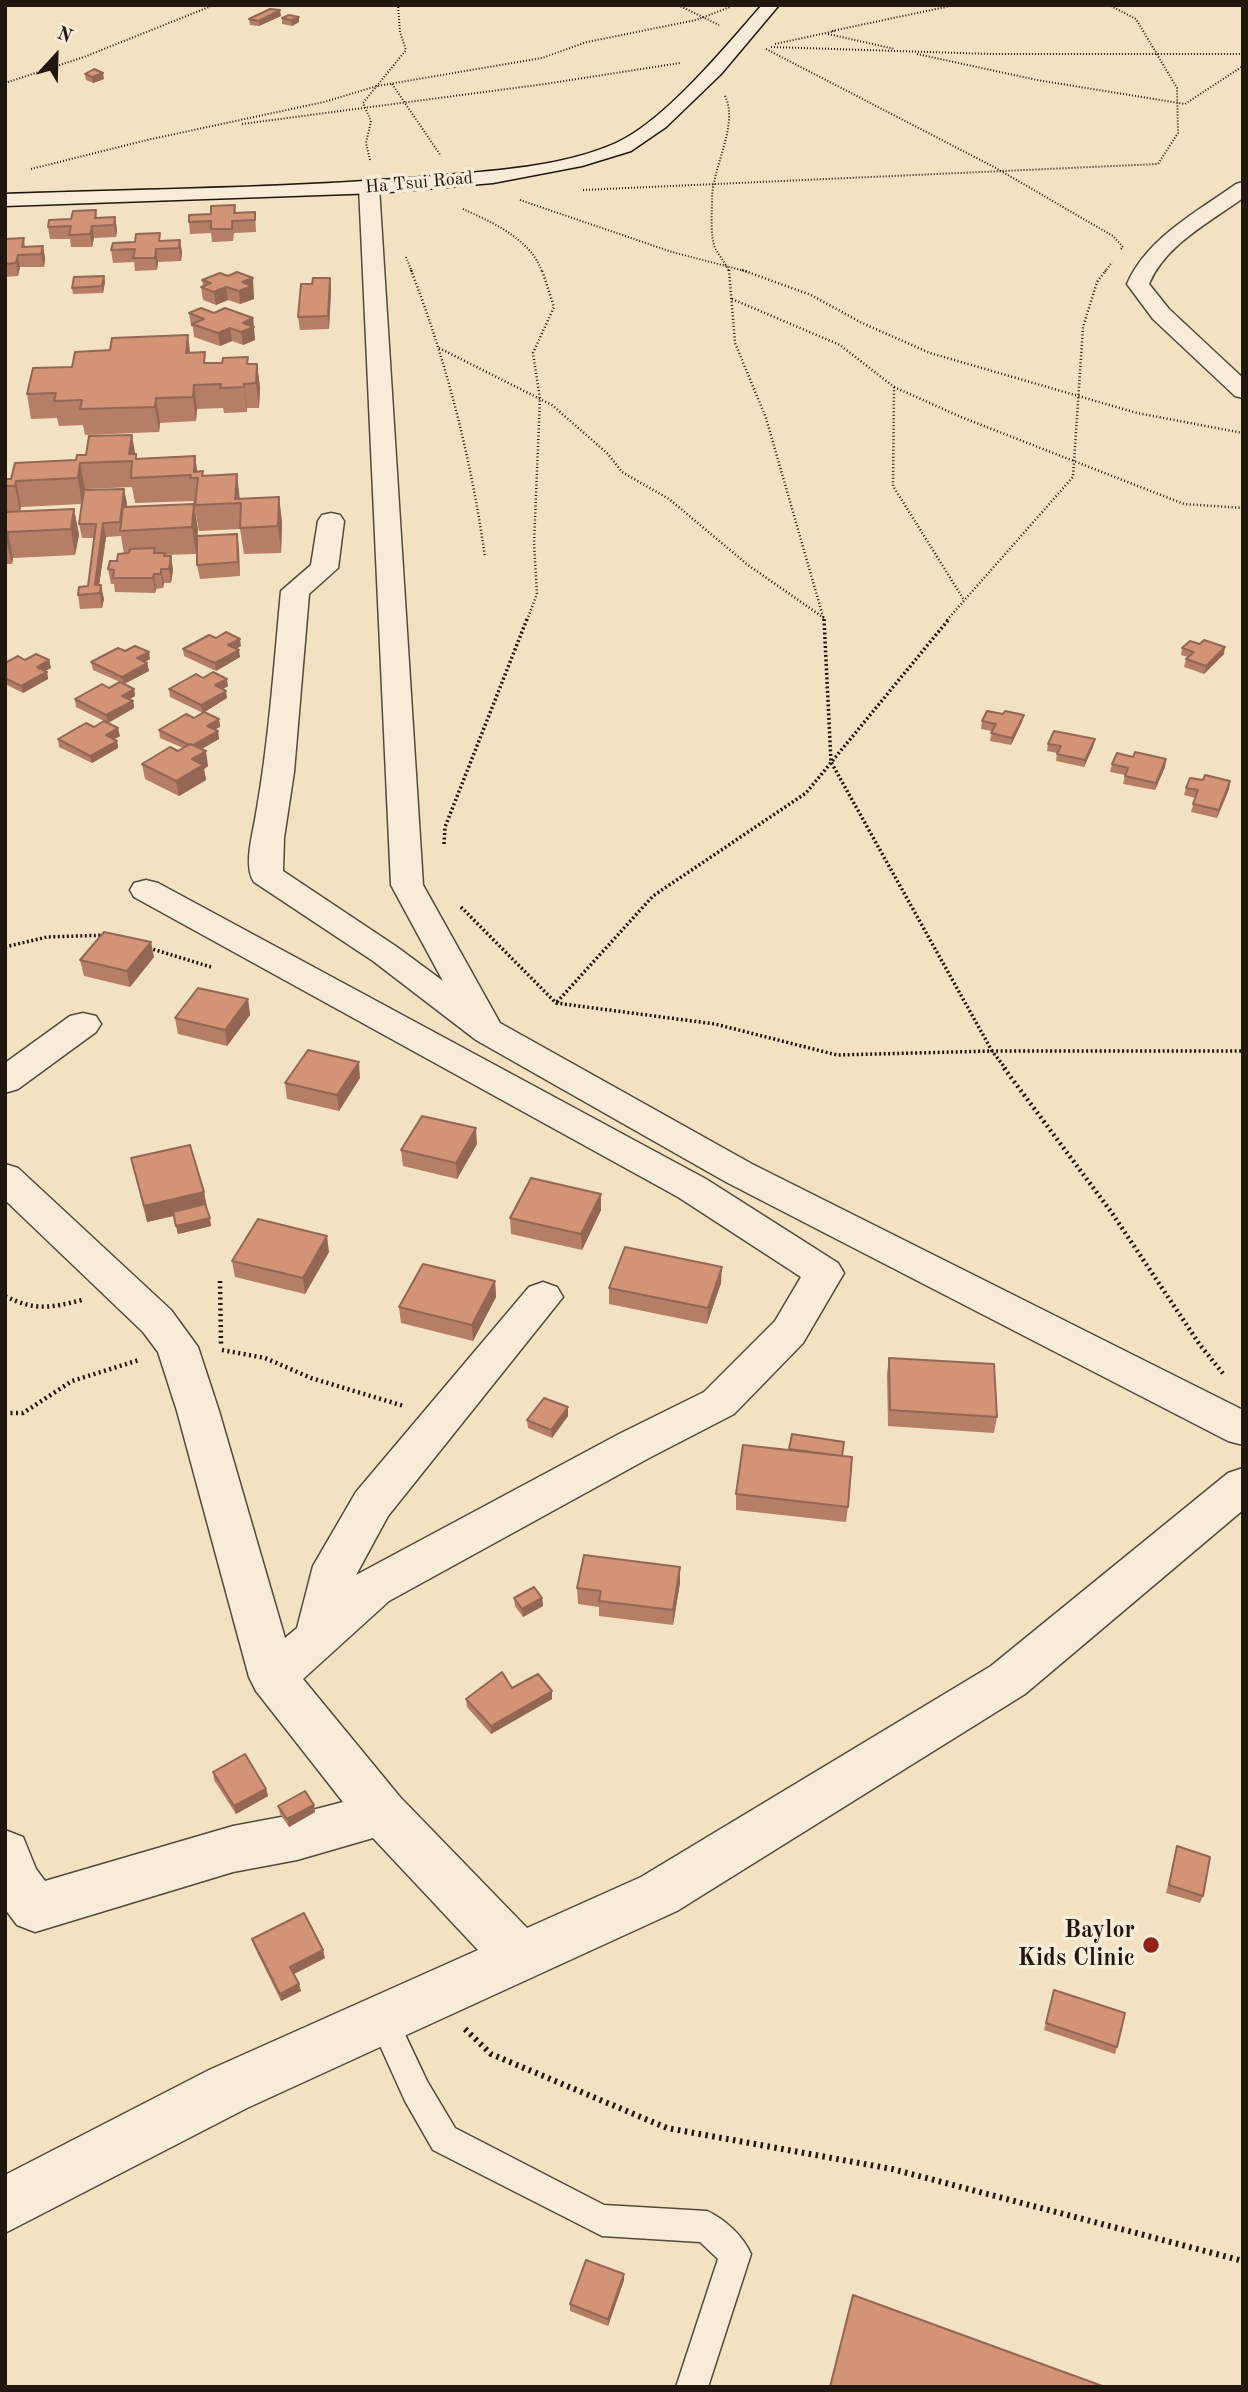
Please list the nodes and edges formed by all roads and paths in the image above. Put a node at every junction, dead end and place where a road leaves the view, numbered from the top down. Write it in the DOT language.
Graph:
graph roads {
  1 [pos="214,5"];
  2 [pos="398,5"];
  3 [pos="678,5"];
  4 [pos="734,5"];
  5 [pos="771,5"];
  6 [pos="955,5"];
  7 [pos="1109,5"];
  8 [pos="702,17"];
  9 [pos="835,31"];
  10 [pos="743,38"];
  11 [pos="762,47"];
  12 [pos="905,52"];
  13 [pos="730,53"];
  14 [pos="1157,54"];
  15 [pos="1243,54"];
  16 [pos="1243,66"];
  17 [pos="715,70"];
  18 [pos="5,83"];
  19 [pos="392,84"];
  20 [pos="377,86"];
  21 [pos="405,103"];
  22 [pos="1178,103"];
  23 [pos="366,108"];
  24 [pos="206,128"];
  25 [pos="30,170"];
  26 [pos="1003,172"];
  27 [pos="439,181"];
  28 [pos="407,184"];
  29 [pos="714,184"];
  30 [pos="373,187"];
  31 [pos="1243,188"];
  32 [pos="571,190"];
  33 [pos="518,199"];
  34 [pos="5,200"];
  35 [pos="403,249"];
  36 [pos="729,268"];
  37 [pos="731,299"];
  38 [pos="438,348"];
  39 [pos="894,387"];
  40 [pos="1243,391"];
  41 [pos="1077,395"];
  42 [pos="540,399"];
  43 [pos="1243,433"];
  44 [pos="1074,461"];
  45 [pos="1243,508"];
  46 [pos="331,522"];
  47 [pos="485,557"];
  48 [pos="964,600"];
  49 [pos="824,618"];
  50 [pos="831,762"];
  51 [pos="444,852"];
  52 [pos="146,890"];
  53 [pos="461,907"];
  54 [pos="556,1003"];
  55 [pos="83,1024"];
  56 [pos="489,1032"];
  57 [pos="992,1051"];
  58 [pos="1243,1051"];
  59 [pos="5,1081"];
  60 [pos="5,1177"];
  61 [pos="125,1290"];
  62 [pos="5,1296"];
  63 [pos="543,1297"];
  64 [pos="177,1347"];
  65 [pos="221,1350"];
  66 [pos="1226,1377"];
  67 [pos="5,1413"];
  68 [pos="444,1416"];
  69 [pos="1243,1429"];
  70 [pos="1243,1485"];
  71 [pos="317,1638"];
  72 [pos="274,1677"];
  73 [pos="382,1813"];
  74 [pos="5,1853"];
  75 [pos="520,1957"];
  76 [pos="432,1996"];
  77 [pos="383,2019"];
  78 [pos="5,2205"];
  79 [pos="1243,2261"];
  80 [pos="692,2387"];
  1 -- 18 [label="path"];
  2 -- 20 [label="path"];
  3 -- 8 [label="path"];
  4 -- 8 [label="path"];
  5 -- 10 [label="street, Ha Tsui Road"];
  6 -- 9 [label="path"];
  7 -- 14 [label="path"];
  8 -- 10 [label="path"];
  8 -- 19 [label="path"];
  9 -- 11 [label="path"];
  9 -- 12 [label="path"];
  10 -- 13 [label="street, Ha Tsui Road"];
  11 -- 12 [label="path"];
  11 -- 26 [label="path"];
  12 -- 14 [label="path"];
  12 -- 22 [label="path"];
  13 -- 17 [label="street, Ha Tsui Road"];
  13 -- 21 [label="path"];
  14 -- 15 [label="path"];
  14 -- 22 [label="path"];
  16 -- 22 [label="path"];
  17 -- 27 [label="street, Ha Tsui Road"];
  17 -- 29 [label="path"];
  19 -- 20 [label="path"];
  19 -- 21 [label="path"];
  20 -- 23 [label="path"];
  20 -- 24 [label="path"];
  21 -- 23 [label="path"];
  21 -- 27 [label="path"];
  22 -- 26 [label="path"];
  23 -- 24 [label="path"];
  23 -- 30 [label="path"];
  24 -- 25 [label="path"];
  26 -- 29 [label="path"];
  26 -- 41 [label="path"];
  27 -- 28 [label="street, Ha Tsui Road"];
  28 -- 30 [label="street, Ha Tsui Road"];
  28 -- 42 [label="path"];
  29 -- 32 [label="path"];
  29 -- 36 [label="path"];
  30 -- 34 [label="street, Ha Tsui Road"];
  30 -- 56 [label="street"];
  31 -- 40 [label="street"];
  33 -- 36 [label="path"];
  35 -- 38 [label="path"];
  36 -- 37 [label="path"];
  36 -- 41 [label="path"];
  37 -- 39 [label="path"];
  37 -- 49 [label="path"];
  38 -- 42 [label="path"];
  38 -- 47 [label="path"];
  39 -- 44 [label="path"];
  39 -- 48 [label="path"];
  41 -- 43 [label="path"];
  41 -- 44 [label="path"];
  42 -- 49 [label="path"];
  42 -- 51 [label="path"];
  44 -- 45 [label="path"];
  44 -- 48 [label="path"];
  46 -- 56 [label="street"];
  48 -- 50 [label="path"];
  49 -- 50 [label="path"];
  50 -- 54 [label="path"];
  50 -- 57 [label="path"];
  52 -- 71 [label="street"];
  53 -- 54 [label="path"];
  54 -- 57 [label="path"];
  55 -- 59 [label="street"];
  56 -- 69 [label="street"];
  57 -- 58 [label="path"];
  57 -- 66 [label="path"];
  60 -- 61 [label="street"];
  61 -- 62 [label="path"];
  61 -- 64 [label="street"];
  63 -- 68 [label="street"];
  64 -- 67 [label="path"];
  64 -- 72 [label="street"];
  65 -- 68 [label="path"];
  68 -- 71 [label="street"];
  70 -- 75 [label="street"];
  71 -- 72 [label="street"];
  72 -- 73 [label="street"];
  73 -- 74 [label="street"];
  73 -- 75 [label="street"];
  75 -- 76 [label="street"];
  76 -- 77 [label="street"];
  76 -- 79 [label="path"];
  77 -- 78 [label="street"];
  77 -- 80 [label="lane"];
}
